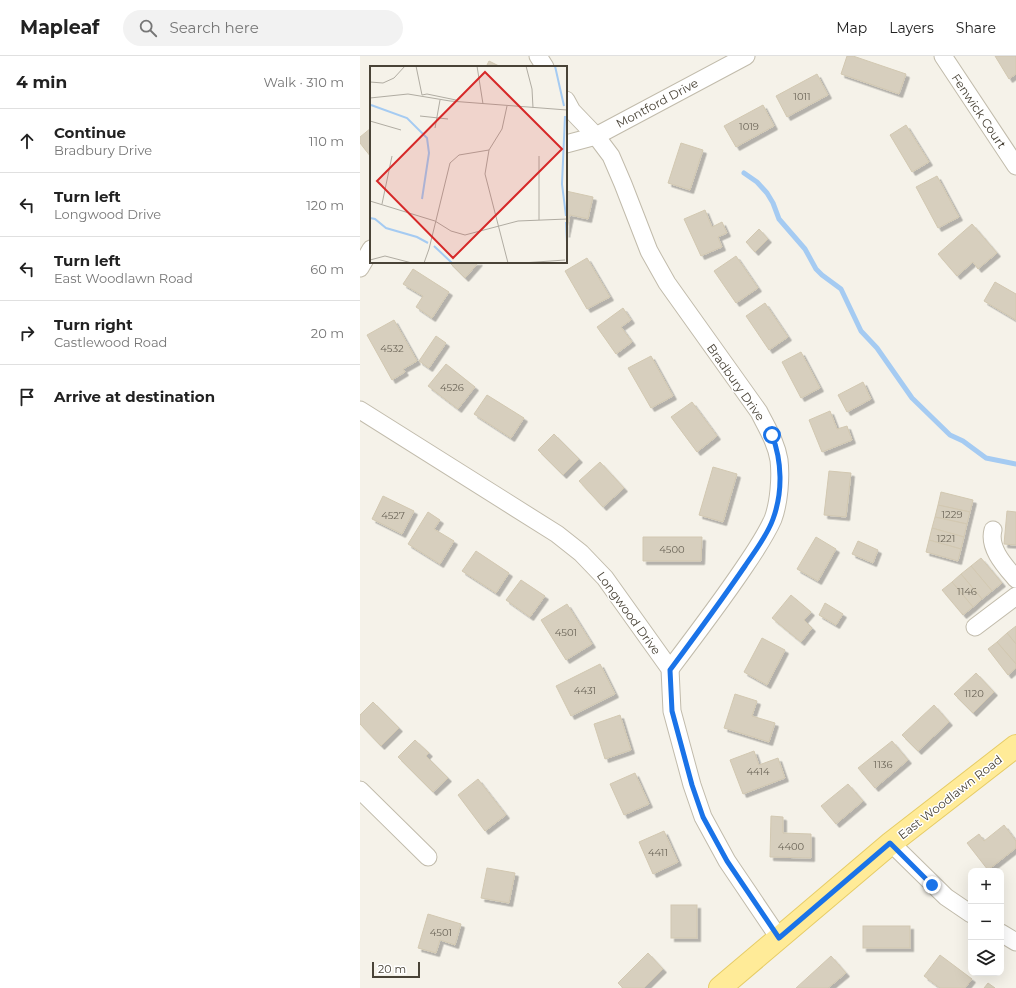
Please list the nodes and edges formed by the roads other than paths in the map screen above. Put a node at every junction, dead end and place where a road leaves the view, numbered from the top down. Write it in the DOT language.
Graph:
graph roads {
  1 [pos="538,56"];
  2 [pos="746,56"];
  3 [pos="943,56"];
  4 [pos="544,66"];
  5 [pos="567,102"];
  6 [pos="596,136"];
  7 [pos="567,144"];
  8 [pos="1016,166"];
  9 [pos="370,251"];
  10 [pos="360,268"];
  11 [pos="360,410"];
  12 [pos="993,530"];
  13 [pos="1016,580"];
  14 [pos="1016,596"];
  15 [pos="975,628"];
  16 [pos="670,670"];
  17 [pos="1016,746"];
  18 [pos="360,790"];
  19 [pos="890,843"];
  20 [pos="428,857"];
  21 [pos="968,912"];
  22 [pos="1004,935"];
  23 [pos="779,938"];
  24 [pos="1016,942"];
  25 [pos="720,988"];
  1 -- 4 [label="street"];
  2 -- 6 [label="street, Montford Drive"];
  3 -- 8 [label="street, Fenwick Court"];
  5 -- 6 [label="street, Bradbury Drive"];
  6 -- 7 [label="street, Montford Drive"];
  6 -- 16 [label="street, Bradbury Drive"];
  9 -- 10 [label="street"];
  11 -- 16 [label="street, Longwood Drive"];
  12 -- 13 [label="street"];
  14 -- 15 [label="street"];
  16 -- 23 [label="street"];
  17 -- 19 [label="main road, East Woodlawn Road"];
  18 -- 20 [label="street"];
  19 -- 21 [label="street"];
  19 -- 23 [label="main road, East Woodlawn Road"];
  22 -- 24 [label="street"];
  23 -- 25 [label="main road, East Woodlawn Road"];
}
